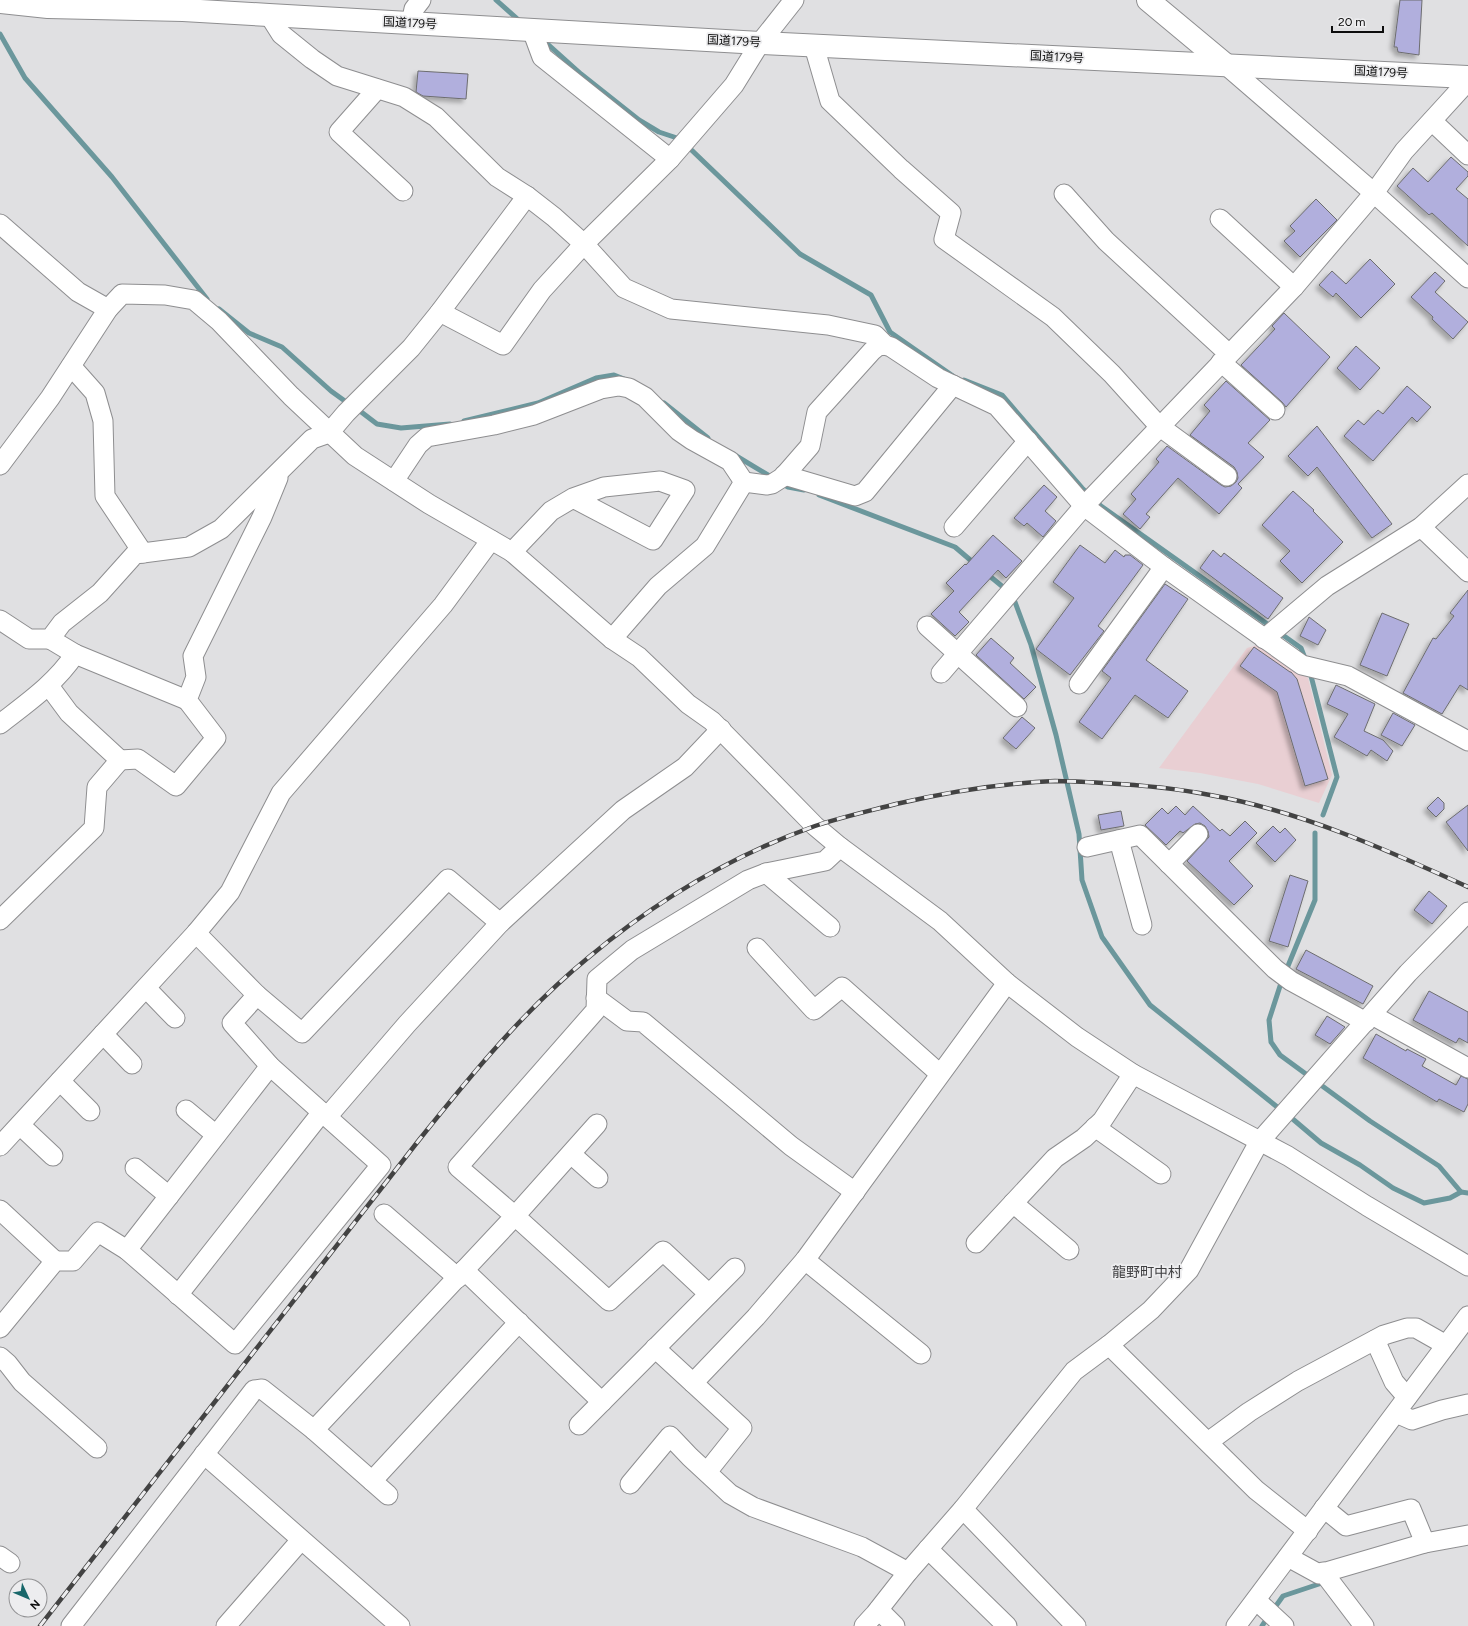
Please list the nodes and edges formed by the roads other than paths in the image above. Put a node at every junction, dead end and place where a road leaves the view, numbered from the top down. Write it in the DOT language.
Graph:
graph roads {
  1 [pos="421,0"];
  2 [pos="794,0"];
  3 [pos="1148,0"];
  4 [pos="0,2"];
  5 [pos="50,3"];
  6 [pos="269,15"];
  7 [pos="411,23"];
  8 [pos="532,30"];
  9 [pos="760,43"];
  10 [pos="814,46"];
  11 [pos="1226,65"];
  12 [pos="1468,77"];
  13 [pos="1468,81"];
  14 [pos="377,89"];
  15 [pos="1432,121"];
  16 [pos="1468,155"];
  17 [pos="670,158"];
  18 [pos="403,191"];
  19 [pos="1374,193"];
  20 [pos="1064,194"];
  21 [pos="527,196"];
  22 [pos="1220,219"];
  23 [pos="0,224"];
  24 [pos="584,244"];
  25 [pos="1468,278"];
  26 [pos="1294,287"];
  27 [pos="108,309"];
  28 [pos="440,312"];
  29 [pos="884,345"];
  30 [pos="1225,358"];
  31 [pos="71,366"];
  32 [pos="954,385"];
  33 [pos="1275,410"];
  34 [pos="1159,426"];
  35 [pos="329,433"];
  36 [pos="1028,442"];
  37 [pos="0,465"];
  38 [pos="283,468"];
  39 [pos="784,475"];
  40 [pos="1227,476"];
  41 [pos="394,481"];
  42 [pos="744,482"];
  43 [pos="1468,484"];
  44 [pos="573,498"];
  45 [pos="1084,506"];
  46 [pos="954,527"];
  47 [pos="1421,527"];
  48 [pos="492,540"];
  49 [pos="512,552"];
  50 [pos="143,553"];
  51 [pos="1164,567"];
  52 [pos="1468,572"];
  53 [pos="0,620"];
  54 [pos="927,626"];
  55 [pos="50,639"];
  56 [pos="612,639"];
  57 [pos="1264,639"];
  58 [pos="958,653"];
  59 [pos="75,654"];
  60 [pos="941,673"];
  61 [pos="1079,684"];
  62 [pos="49,686"];
  63 [pos="187,700"];
  64 [pos="1017,706"];
  65 [pos="0,724"];
  66 [pos="720,730"];
  67 [pos="1468,741"];
  68 [pos="120,760"];
  69 [pos="1198,834"];
  70 [pos="1119,840"];
  71 [pos="1087,847"];
  72 [pos="840,848"];
  73 [pos="1169,864"];
  74 [pos="766,873"];
  75 [pos="1468,912"];
  76 [pos="0,920"];
  77 [pos="500,923"];
  78 [pos="1142,925"];
  79 [pos="830,927"];
  80 [pos="196,933"];
  81 [pos="757,948"];
  82 [pos="1006,983"];
  83 [pos="146,988"];
  84 [pos="257,995"];
  85 [pos="596,998"];
  86 [pos="175,1018"];
  87 [pos="1369,1018"];
  88 [pos="103,1034"];
  89 [pos="132,1064"];
  90 [pos="270,1066"];
  91 [pos="1468,1068"];
  92 [pos="940,1074"];
  93 [pos="1134,1074"];
  94 [pos="60,1081"];
  95 [pos="186,1110"];
  96 [pos="90,1111"];
  97 [pos="324,1115"];
  98 [pos="597,1124"];
  99 [pos="20,1125"];
  100 [pos="1095,1127"];
  101 [pos="216,1135"];
  102 [pos="1259,1142"];
  103 [pos="0,1146"];
  104 [pos="571,1154"];
  105 [pos="53,1156"];
  106 [pos="135,1168"];
  107 [pos="1161,1174"];
  108 [pos="598,1178"];
  109 [pos="855,1192"];
  110 [pos="169,1196"];
  111 [pos="1013,1203"];
  112 [pos="0,1210"];
  113 [pos="384,1214"];
  114 [pos="515,1216"];
  115 [pos="976,1243"];
  116 [pos="127,1250"];
  117 [pos="1069,1250"];
  118 [pos="805,1260"];
  119 [pos="54,1261"];
  120 [pos="1468,1266"];
  121 [pos="735,1268"];
  122 [pos="461,1274"];
  123 [pos="709,1294"];
  124 [pos="178,1295"];
  125 [pos="1466,1321"];
  126 [pos="519,1322"];
  127 [pos="0,1328"];
  128 [pos="1375,1340"];
  129 [pos="1109,1345"];
  130 [pos="1446,1345"];
  131 [pos="655,1348"];
  132 [pos="921,1354"];
  133 [pos="0,1357"];
  134 [pos="693,1383"];
  135 [pos="1407,1398"];
  136 [pos="602,1402"];
  137 [pos="1468,1404"];
  138 [pos="1396,1412"];
  139 [pos="579,1425"];
  140 [pos="314,1430"];
  141 [pos="1208,1442"];
  142 [pos="97,1448"];
  143 [pos="204,1454"];
  144 [pos="707,1472"];
  145 [pos="372,1481"];
  146 [pos="630,1484"];
  147 [pos="388,1495"];
  148 [pos="1324,1508"];
  149 [pos="963,1509"];
  150 [pos="1308,1531"];
  151 [pos="1468,1535"];
  152 [pos="301,1540"];
  153 [pos="1425,1543"];
  154 [pos="928,1550"];
  155 [pos="1288,1557"];
  156 [pos="908,1572"];
  157 [pos="1323,1572"];
  158 [pos="1256,1600"];
  159 [pos="879,1610"];
  160 [pos="392,1624"];
  161 [pos="71,1626"];
  162 [pos="226,1626"];
  163 [pos="864,1626"];
  164 [pos="895,1626"];
  165 [pos="1007,1626"];
  166 [pos="1076,1626"];
  167 [pos="1236,1626"];
  168 [pos="1284,1626"];
  169 [pos="1364,1626"];
  1 -- 7 [label="street"];
  2 -- 9 [label="street"];
  3 -- 11 [label="main road"];
  4 -- 5 [label="main road, 国道179号"];
  5 -- 6 [label="main road, 国道179号"];
  6 -- 7 [label="main road, 国道179号"];
  6 -- 14 [label="street"];
  7 -- 8 [label="main road, 国道179号"];
  8 -- 9 [label="main road, 国道179号"];
  8 -- 17 [label="street"];
  9 -- 10 [label="main road, 国道179号"];
  9 -- 17 [label="street"];
  10 -- 11 [label="main road, 国道179号"];
  10 -- 34 [label="street"];
  11 -- 12 [label="main road, 国道179号"];
  11 -- 19 [label="street"];
  13 -- 15 [label="street"];
  14 -- 18 [label="street"];
  14 -- 21 [label="street"];
  15 -- 16 [label="street"];
  15 -- 19 [label="street"];
  17 -- 24 [label="street"];
  19 -- 25 [label="street"];
  19 -- 26 [label="street"];
  20 -- 30 [label="street"];
  21 -- 24 [label="street"];
  21 -- 28 [label="street"];
  22 -- 26 [label="street"];
  23 -- 27 [label="street"];
  24 -- 28 [label="street"];
  24 -- 29 [label="street"];
  26 -- 30 [label="street"];
  27 -- 31 [label="street"];
  27 -- 35 [label="street"];
  28 -- 35 [label="street"];
  29 -- 32 [label="street"];
  29 -- 39 [label="street"];
  30 -- 33 [label="street"];
  30 -- 34 [label="street"];
  31 -- 37 [label="street"];
  31 -- 50 [label="street"];
  32 -- 36 [label="street"];
  32 -- 39 [label="street"];
  34 -- 40 [label="street"];
  34 -- 45 [label="street"];
  35 -- 38 [label="street"];
  35 -- 41 [label="street"];
  36 -- 45 [label="street"];
  36 -- 46 [label="street"];
  38 -- 50 [label="street"];
  38 -- 63 [label="street"];
  39 -- 42 [label="street"];
  41 -- 42 [label="street"];
  41 -- 48 [label="street"];
  42 -- 56 [label="street"];
  43 -- 47 [label="street"];
  44 -- 44 [label="street"];
  44 -- 49 [label="street"];
  45 -- 51 [label="street"];
  45 -- 58 [label="street"];
  47 -- 52 [label="street"];
  47 -- 57 [label="street"];
  48 -- 49 [label="street"];
  48 -- 80 [label="street"];
  49 -- 56 [label="street"];
  50 -- 55 [label="street"];
  51 -- 57 [label="street"];
  51 -- 61 [label="street"];
  53 -- 55 [label="street"];
  54 -- 58 [label="street"];
  55 -- 59 [label="street"];
  56 -- 66 [label="street"];
  57 -- 67 [label="street"];
  58 -- 60 [label="street"];
  58 -- 64 [label="street"];
  59 -- 62 [label="street"];
  59 -- 63 [label="street"];
  62 -- 65 [label="street"];
  62 -- 68 [label="street"];
  63 -- 68 [label="street"];
  66 -- 72 [label="street"];
  66 -- 77 [label="street"];
  68 -- 76 [label="street"];
  69 -- 73 [label="street"];
  70 -- 71 [label="street"];
  70 -- 73 [label="street"];
  70 -- 78 [label="street"];
  72 -- 74 [label="street"];
  72 -- 82 [label="street"];
  73 -- 87 [label="street"];
  74 -- 79 [label="street"];
  74 -- 85 [label="street"];
  75 -- 87 [label="street"];
  77 -- 84 [label="street"];
  77 -- 97 [label="street"];
  80 -- 83 [label="street"];
  80 -- 84 [label="street"];
  81 -- 92 [label="street"];
  82 -- 92 [label="street"];
  82 -- 93 [label="street"];
  83 -- 86 [label="street"];
  83 -- 88 [label="street"];
  84 -- 90 [label="street"];
  85 -- 109 [label="street"];
  85 -- 114 [label="street"];
  87 -- 91 [label="street"];
  87 -- 102 [label="street"];
  88 -- 89 [label="street"];
  88 -- 94 [label="street"];
  90 -- 97 [label="street"];
  90 -- 101 [label="street"];
  92 -- 109 [label="street"];
  93 -- 100 [label="street"];
  93 -- 102 [label="street"];
  94 -- 96 [label="street"];
  94 -- 99 [label="street"];
  95 -- 101 [label="street"];
  97 -- 124 [label="street"];
  97 -- 124 [label="street"];
  98 -- 104 [label="street"];
  99 -- 103 [label="street"];
  99 -- 105 [label="street"];
  100 -- 107 [label="street"];
  100 -- 111 [label="street"];
  101 -- 110 [label="street"];
  102 -- 120 [label="street"];
  102 -- 129 [label="street"];
  104 -- 108 [label="street"];
  104 -- 114 [label="street"];
  106 -- 110 [label="street"];
  109 -- 118 [label="street"];
  110 -- 116 [label="street"];
  111 -- 115 [label="street"];
  111 -- 117 [label="street"];
  112 -- 119 [label="street"];
  113 -- 122 [label="street"];
  114 -- 122 [label="street"];
  114 -- 123 [label="street"];
  116 -- 119 [label="street"];
  116 -- 124 [label="street"];
  118 -- 132 [label="street"];
  118 -- 134 [label="street"];
  119 -- 127 [label="street"];
  121 -- 123 [label="street"];
  122 -- 126 [label="street"];
  122 -- 140 [label="street"];
  123 -- 131 [label="street"];
  125 -- 130 [label="street"];
  126 -- 136 [label="street"];
  126 -- 145 [label="street"];
  128 -- 130 [label="street"];
  128 -- 135 [label="street"];
  128 -- 141 [label="street"];
  129 -- 141 [label="street"];
  129 -- 149 [label="street"];
  130 -- 135 [label="street"];
  131 -- 134 [label="street"];
  131 -- 136 [label="street"];
  133 -- 142 [label="street"];
  134 -- 144 [label="street"];
  135 -- 138 [label="street"];
  136 -- 139 [label="street"];
  137 -- 138 [label="street"];
  138 -- 148 [label="street"];
  140 -- 143 [label="street"];
  140 -- 145 [label="street"];
  141 -- 150 [label="street"];
  143 -- 152 [label="street"];
  143 -- 161 [label="street"];
  144 -- 146 [label="street"];
  144 -- 156 [label="street"];
  145 -- 147 [label="street"];
  148 -- 150 [label="street"];
  148 -- 153 [label="street"];
  149 -- 154 [label="street"];
  149 -- 166 [label="street"];
  150 -- 155 [label="street"];
  151 -- 153 [label="street"];
  152 -- 160 [label="street"];
  152 -- 162 [label="street"];
  153 -- 157 [label="street"];
  154 -- 156 [label="street"];
  154 -- 165 [label="street"];
  155 -- 157 [label="street"];
  155 -- 158 [label="street"];
  156 -- 159 [label="street"];
  157 -- 169 [label="street"];
  158 -- 167 [label="street"];
  158 -- 168 [label="street"];
  159 -- 163 [label="street"];
  159 -- 164 [label="street"];
}
